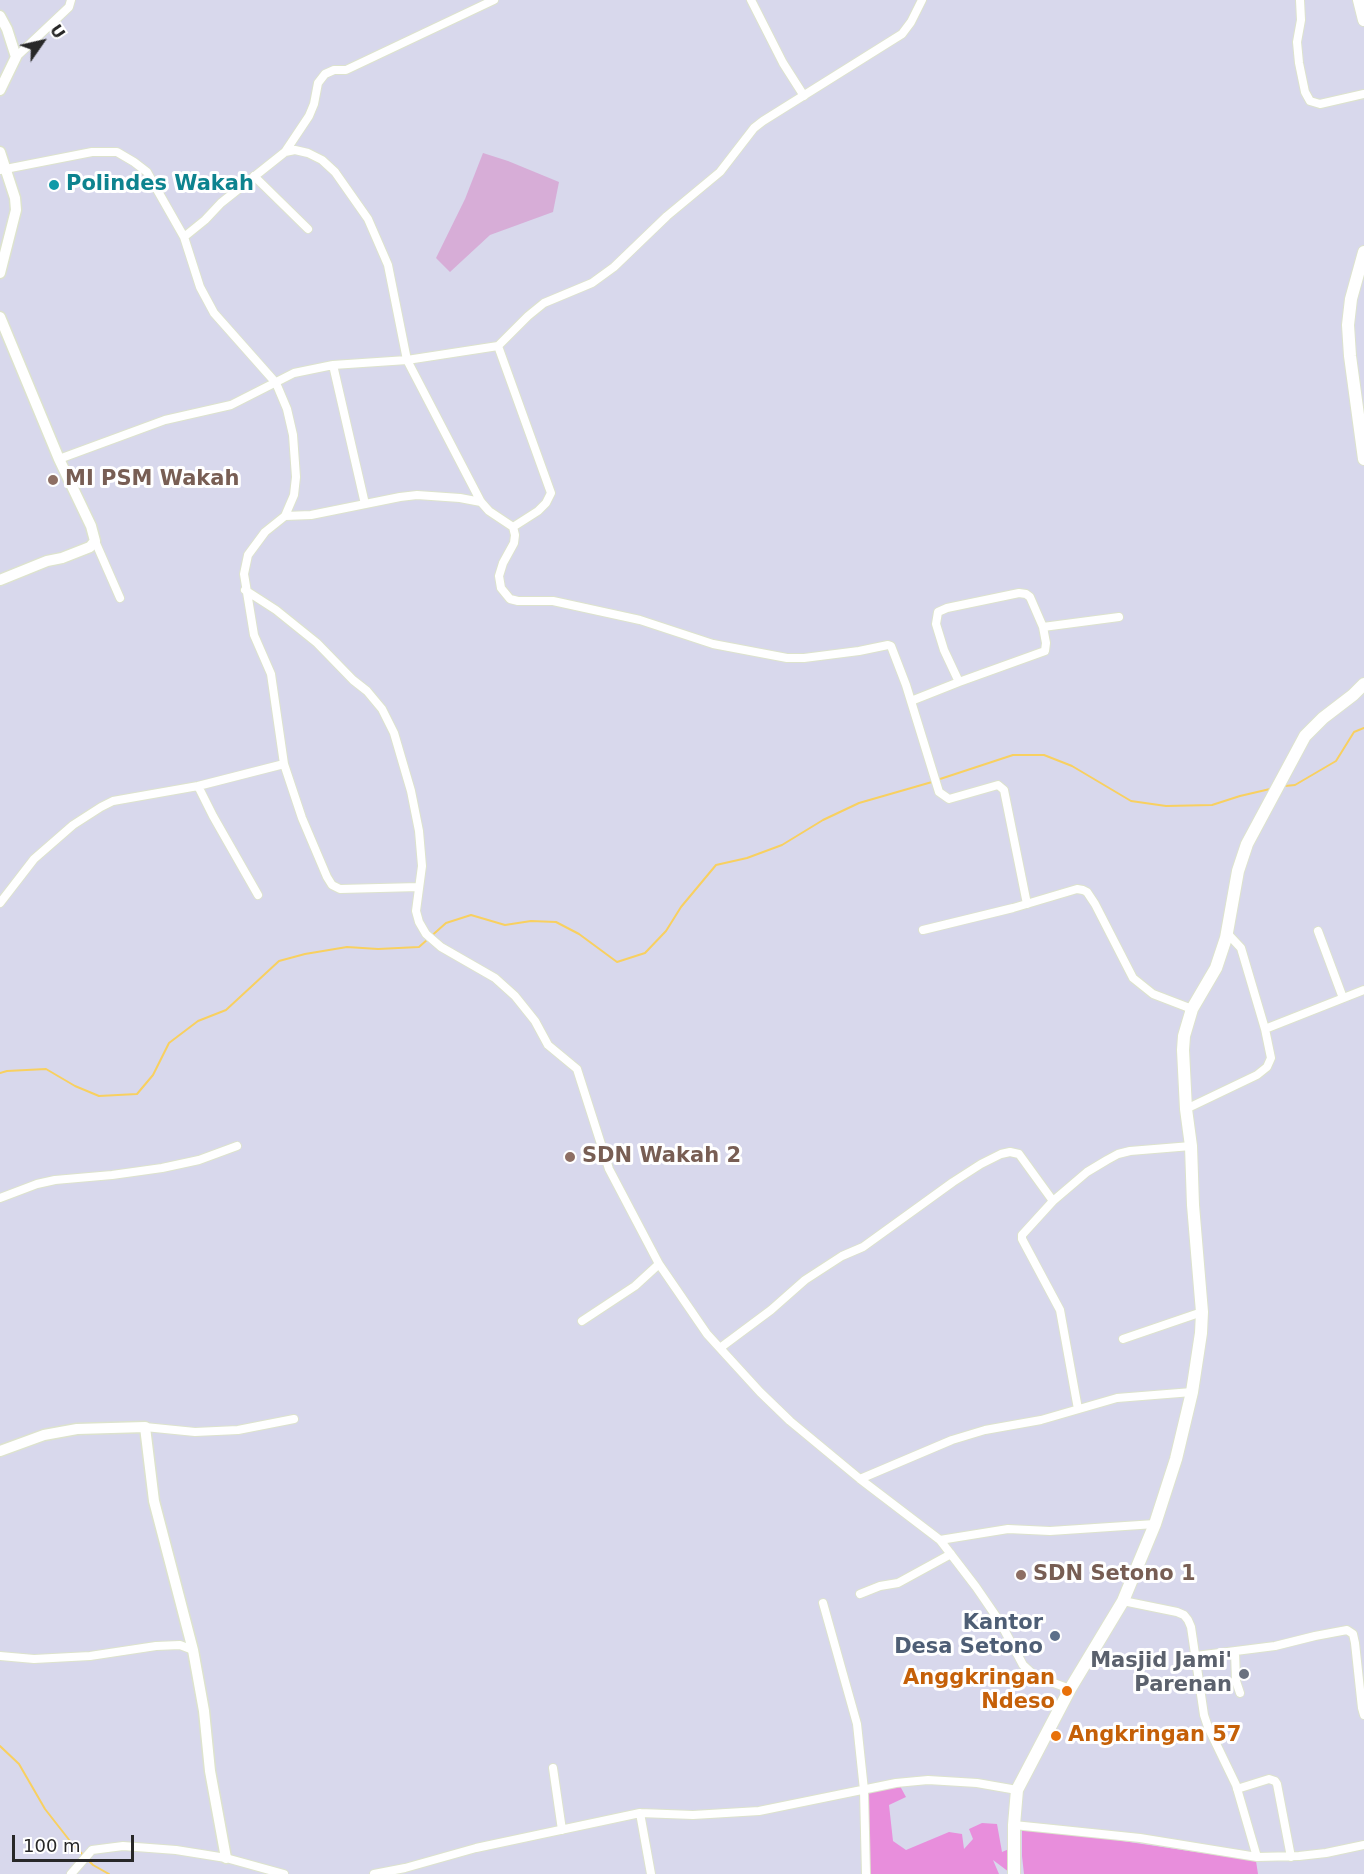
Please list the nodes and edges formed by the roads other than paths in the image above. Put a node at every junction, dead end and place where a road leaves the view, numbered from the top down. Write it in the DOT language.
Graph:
graph roads {
  1 [pos="71,0"];
  2 [pos="494,0"];
  3 [pos="752,0"];
  4 [pos="922,0"];
  5 [pos="1300,0"];
  6 [pos="1359,0"];
  7 [pos="0,16"];
  8 [pos="1364,20"];
  9 [pos="16,57"];
  10 [pos="0,90"];
  11 [pos="1364,94"];
  12 [pos="804,96"];
  13 [pos="0,152"];
  14 [pos="285,152"];
  15 [pos="3,170"];
  16 [pos="254,176"];
  17 [pos="308,229"];
  18 [pos="184,237"];
  19 [pos="1364,252"];
  20 [pos="0,273"];
  21 [pos="0,317"];
  22 [pos="498,346"];
  23 [pos="407,360"];
  24 [pos="333,365"];
  25 [pos="276,383"];
  26 [pos="59,459"];
  27 [pos="1364,459"];
  28 [pos="481,502"];
  29 [pos="365,504"];
  30 [pos="285,516"];
  31 [pos="513,527"];
  32 [pos="95,541"];
  33 [pos="0,579"];
  34 [pos="245,590"];
  35 [pos="120,598"];
  36 [pos="1119,617"];
  37 [pos="1043,627"];
  38 [pos="959,682"];
  39 [pos="1364,684"];
  40 [pos="911,701"];
  41 [pos="284,765"];
  42 [pos="198,786"];
  43 [pos="418,887"];
  44 [pos="258,895"];
  45 [pos="0,903"];
  46 [pos="1026,904"];
  47 [pos="923,930"];
  48 [pos="1318,932"];
  49 [pos="1227,933"];
  50 [pos="1364,990"];
  51 [pos="1343,998"];
  52 [pos="1192,1009"];
  53 [pos="1265,1029"];
  54 [pos="1186,1109"];
  55 [pos="237,1146"];
  56 [pos="1191,1146"];
  57 [pos="0,1198"];
  58 [pos="1053,1201"];
  59 [pos="659,1264"];
  60 [pos="1202,1312"];
  61 [pos="582,1321"];
  62 [pos="1123,1338"];
  63 [pos="720,1348"];
  64 [pos="1192,1392"];
  65 [pos="1078,1409"];
  66 [pos="294,1419"];
  67 [pos="145,1427"];
  68 [pos="0,1451"];
  69 [pos="860,1479"];
  70 [pos="1155,1524"];
  71 [pos="940,1540"];
  72 [pos="951,1554"];
  73 [pos="860,1593"];
  74 [pos="1123,1601"];
  75 [pos="823,1603"];
  76 [pos="193,1650"];
  77 [pos="1235,1651"];
  78 [pos="0,1656"];
  79 [pos="1196,1656"];
  80 [pos="1070,1689"];
  81 [pos="1240,1693"];
  82 [pos="1364,1715"];
  83 [pos="553,1768"];
  84 [pos="1237,1789"];
  85 [pos="864,1790"];
  86 [pos="1017,1790"];
  87 [pos="640,1813"];
  88 [pos="1014,1825"];
  89 [pos="562,1830"];
  90 [pos="1364,1845"];
  91 [pos="1257,1857"];
  92 [pos="1291,1857"];
  93 [pos="226,1858"];
  94 [pos="71,1874"];
  95 [pos="284,1874"];
  96 [pos="374,1874"];
  97 [pos="651,1874"];
  98 [pos="866,1874"];
  99 [pos="1014,1874"];
  1 -- 9 [label="street"];
  2 -- 14 [label="street"];
  3 -- 12 [label="street"];
  4 -- 12 [label="street"];
  5 -- 11 [label="street"];
  6 -- 8 [label="main road"];
  7 -- 9 [label="street"];
  9 -- 10 [label="street"];
  12 -- 22 [label="street"];
  13 -- 15 [label="street"];
  14 -- 16 [label="street"];
  14 -- 23 [label="street"];
  15 -- 18 [label="street"];
  15 -- 20 [label="street"];
  16 -- 17 [label="street"];
  16 -- 18 [label="street"];
  18 -- 25 [label="street"];
  19 -- 27 [label="main road"];
  21 -- 26 [label="street"];
  22 -- 23 [label="street"];
  22 -- 31 [label="street"];
  23 -- 24 [label="street"];
  23 -- 28 [label="street"];
  24 -- 25 [label="street"];
  24 -- 29 [label="street"];
  25 -- 26 [label="street"];
  25 -- 30 [label="street"];
  26 -- 32 [label="street"];
  28 -- 29 [label="street"];
  28 -- 31 [label="street"];
  29 -- 30 [label="street"];
  30 -- 34 [label="street"];
  31 -- 40 [label="street"];
  32 -- 33 [label="street"];
  32 -- 35 [label="street"];
  34 -- 41 [label="street"];
  34 -- 43 [label="street"];
  36 -- 37 [label="street"];
  37 -- 38 [label="street"];
  37 -- 38 [label="street"];
  38 -- 40 [label="street"];
  39 -- 49 [label="main road"];
  40 -- 46 [label="street"];
  41 -- 42 [label="street"];
  41 -- 43 [label="street"];
  42 -- 44 [label="street"];
  42 -- 45 [label="street"];
  43 -- 59 [label="street"];
  46 -- 47 [label="street"];
  46 -- 52 [label="street"];
  48 -- 51 [label="street"];
  49 -- 52 [label="main road"];
  49 -- 53 [label="street"];
  50 -- 51 [label="street"];
  51 -- 53 [label="street"];
  52 -- 54 [label="main road"];
  53 -- 54 [label="street"];
  54 -- 56 [label="main road"];
  55 -- 57 [label="street"];
  56 -- 58 [label="street"];
  56 -- 60 [label="main road"];
  58 -- 63 [label="street"];
  58 -- 65 [label="street"];
  59 -- 61 [label="street"];
  59 -- 63 [label="street"];
  60 -- 62 [label="street"];
  60 -- 64 [label="main road"];
  63 -- 69 [label="street"];
  64 -- 65 [label="street"];
  64 -- 70 [label="main road"];
  65 -- 69 [label="street"];
  66 -- 67 [label="street"];
  67 -- 68 [label="street"];
  67 -- 76 [label="street"];
  69 -- 71 [label="street"];
  70 -- 71 [label="street"];
  70 -- 74 [label="main road"];
  71 -- 72 [label="street"];
  72 -- 73 [label="street"];
  72 -- 80 [label="street"];
  74 -- 79 [label="street"];
  74 -- 80 [label="main road"];
  75 -- 85 [label="street"];
  76 -- 78 [label="street"];
  76 -- 93 [label="street"];
  77 -- 79 [label="street"];
  77 -- 81 [label="street"];
  77 -- 82 [label="street"];
  79 -- 84 [label="street"];
  80 -- 86 [label="main road"];
  83 -- 89 [label="street"];
  84 -- 91 [label="street"];
  84 -- 92 [label="street"];
  85 -- 86 [label="street"];
  85 -- 87 [label="street"];
  85 -- 98 [label="street"];
  86 -- 88 [label="main road"];
  87 -- 89 [label="street"];
  87 -- 97 [label="street"];
  88 -- 91 [label="street"];
  88 -- 99 [label="main road"];
  89 -- 96 [label="street"];
  90 -- 92 [label="street"];
  91 -- 92 [label="street"];
  93 -- 94 [label="street"];
  93 -- 95 [label="street"];
}
